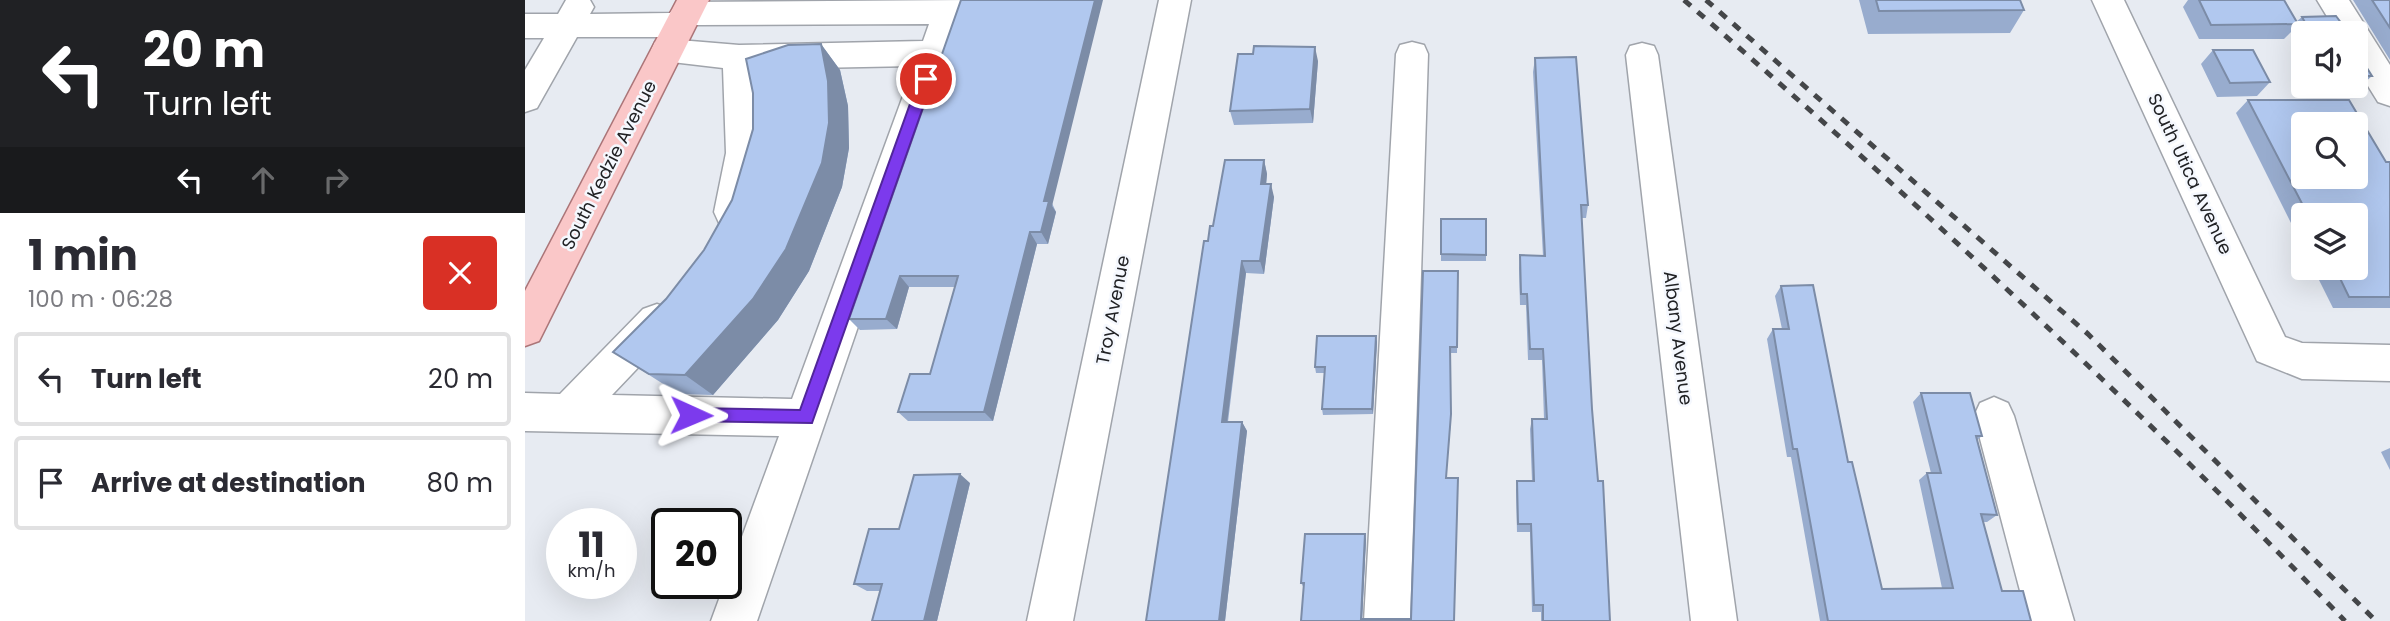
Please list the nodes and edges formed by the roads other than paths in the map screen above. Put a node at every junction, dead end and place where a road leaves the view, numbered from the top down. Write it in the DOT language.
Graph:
graph roads {
  1 [pos="1175,0"];
  2 [pos="2108,0"];
  3 [pos="2333,0"];
  4 [pos="939,6"];
  5 [pos="575,13"];
  6 [pos="2346,21"];
  7 [pos="682,22"];
  8 [pos="525,26"];
  9 [pos="935,53"];
  10 [pos="1412,54"];
  11 [pos="1642,55"];
  12 [pos="739,57"];
  13 [pos="2368,58"];
  14 [pos="2390,93"];
  15 [pos="525,99"];
  16 [pos="720,239"];
  17 [pos="674,299"];
  18 [pos="525,330"];
  19 [pos="2390,363"];
  20 [pos="525,412"];
  21 [pos="569,413"];
  22 [pos="1994,416"];
  23 [pos="806,418"];
  24 [pos="734,621"];
  25 [pos="1050,621"];
  26 [pos="1387,621"];
  27 [pos="1714,621"];
  28 [pos="2051,621"];
  1 -- 25 [label="street, Troy Avenue"];
  2 -- 19 [label="street, South Utica Avenue"];
  3 -- 6 [label="street"];
  4 -- 7 [label="street"];
  4 -- 9 [label="street"];
  5 -- 7 [label="street"];
  5 -- 8 [label="street"];
  5 -- 15 [label="street"];
  7 -- 12 [label="street"];
  7 -- 18 [label="main road, South Kedzie Avenue"];
  9 -- 12 [label="street"];
  9 -- 23 [label="street"];
  10 -- 26 [label="street"];
  11 -- 27 [label="street, Albany Avenue"];
  12 -- 16 [label="street"];
  13 -- 14 [label="street"];
  17 -- 21 [label="street"];
  20 -- 21 [label="street"];
  21 -- 23 [label="street"];
  22 -- 28 [label="street"];
  23 -- 24 [label="street"];
}
